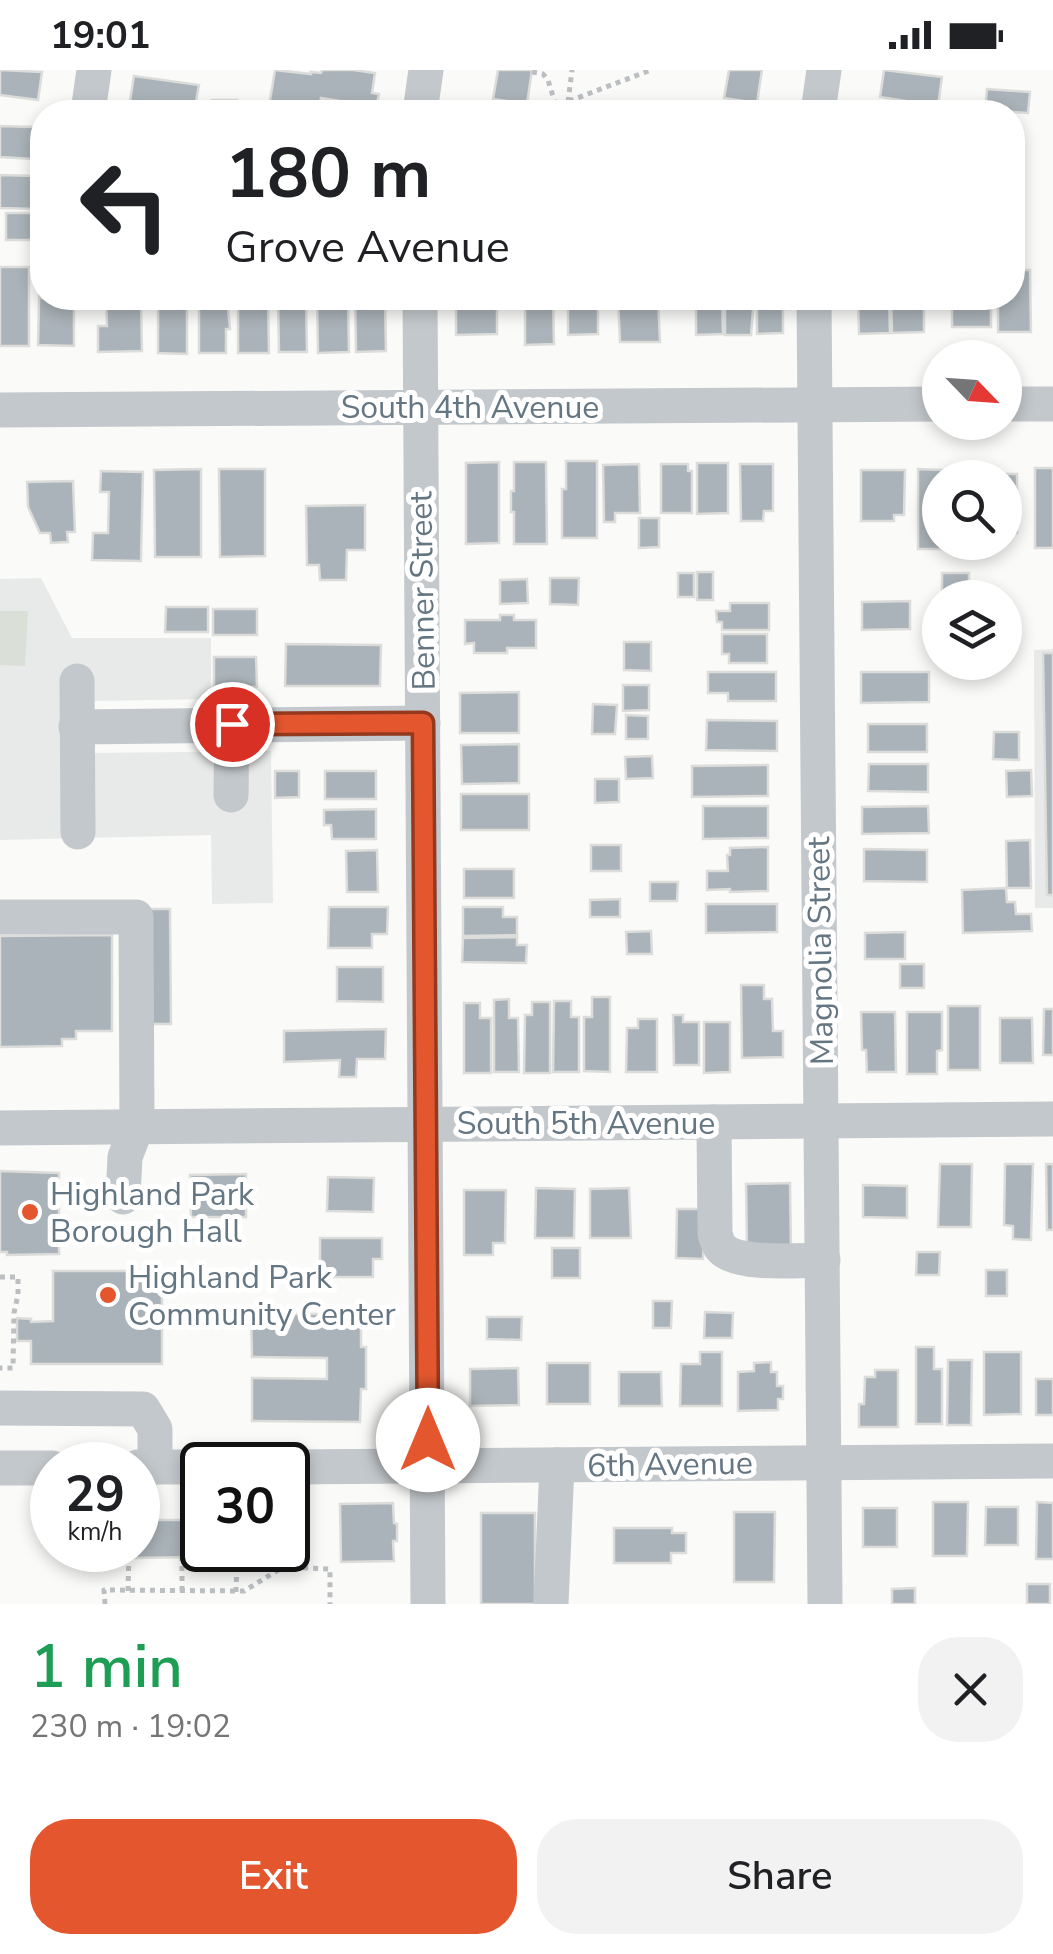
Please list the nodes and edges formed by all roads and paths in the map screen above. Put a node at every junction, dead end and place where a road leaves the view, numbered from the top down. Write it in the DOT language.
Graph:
graph roads {
  1 [pos="94,70"];
  2 [pos="426,70"];
  3 [pos="572,70"];
  4 [pos="651,70"];
  5 [pos="824,70"];
  6 [pos="532,72"];
  7 [pos="90,100"];
  8 [pos="422,100"];
  9 [pos="554,100"];
  10 [pos="568,100"];
  11 [pos="573,100"];
  12 [pos="820,100"];
  13 [pos="420,310"];
  14 [pos="814,310"];
  15 [pos="815,404"];
  16 [pos="922,404"];
  17 [pos="1022,404"];
  18 [pos="1053,404"];
  19 [pos="420,407"];
  20 [pos="0,410"];
  21 [pos="77,681"];
  22 [pos="423,723"];
  23 [pos="232,724"];
  24 [pos="76,727"];
  25 [pos="231,795"];
  26 [pos="78,832"];
  27 [pos="0,917"];
  28 [pos="1053,1119"];
  29 [pos="714,1122"];
  30 [pos="822,1122"];
  31 [pos="425,1124"];
  32 [pos="137,1126"];
  33 [pos="0,1128"];
  34 [pos="124,1197"];
  35 [pos="823,1260"];
  36 [pos="0,1277"];
  37 [pos="0,1368"];
  38 [pos="0,1408"];
  39 [pos="153,1442"];
  40 [pos="1053,1461"];
  41 [pos="824,1463"];
  42 [pos="557,1465"];
  43 [pos="428,1466"];
  44 [pos="310,1467"];
  45 [pos="0,1468"];
  46 [pos="30,1468"];
  47 [pos="310,1568"];
  48 [pos="128,1572"];
  49 [pos="182,1572"];
  50 [pos="237,1572"];
  51 [pos="275,1572"];
  52 [pos="128,1590"];
  53 [pos="182,1591"];
  54 [pos="244,1591"];
  55 [pos="236,1592"];
  56 [pos="105,1604"];
  57 [pos="244,1604"];
  58 [pos="330,1604"];
  59 [pos="428,1604"];
  60 [pos="552,1604"];
  61 [pos="825,1604"];
  1 -- 7 [label="street"];
  2 -- 8 [label="street"];
  3 -- 10 [label="path"];
  4 -- 11 [label="path"];
  5 -- 12 [label="street"];
  6 -- 9 [label="path"];
  13 -- 19 [label="street, Benner Street"];
  14 -- 15 [label="street, Magnolia Street"];
  15 -- 16 [label="street, South 4th Avenue"];
  15 -- 19 [label="street, South 4th Avenue"];
  15 -- 30 [label="street, Magnolia Street"];
  17 -- 18 [label="street"];
  19 -- 20 [label="street, South 4th Avenue"];
  19 -- 22 [label="street, Benner Street"];
  21 -- 24 [label="street"];
  22 -- 23 [label="street"];
  22 -- 31 [label="street, Benner Street"];
  23 -- 24 [label="street"];
  23 -- 25 [label="street"];
  24 -- 26 [label="street"];
  27 -- 32 [label="street"];
  28 -- 30 [label="street, South 5th Avenue"];
  29 -- 30 [label="street, South 5th Avenue"];
  29 -- 31 [label="street, South 5th Avenue"];
  29 -- 35 [label="street"];
  30 -- 35 [label="street, Magnolia Street"];
  31 -- 32 [label="street, South 5th Avenue"];
  31 -- 43 [label="street, Benner Street"];
  32 -- 33 [label="street, South 5th Avenue"];
  32 -- 34 [label="street"];
  35 -- 41 [label="street, Magnolia Street"];
  36 -- 37 [label="path"];
  38 -- 39 [label="street"];
  40 -- 41 [label="street, 6th Avenue"];
  41 -- 42 [label="street, 6th Avenue"];
  41 -- 61 [label="street, Magnolia Street"];
  42 -- 43 [label="street, 6th Avenue"];
  42 -- 60 [label="street"];
  43 -- 44 [label="street, 6th Avenue"];
  43 -- 59 [label="street, Benner Street"];
  45 -- 46 [label="street"];
  47 -- 58 [label="path"];
  48 -- 52 [label="path"];
  49 -- 53 [label="path"];
  50 -- 55 [label="path"];
  51 -- 54 [label="path"];
  52 -- 53 [label="path"];
  52 -- 56 [label="path"];
  53 -- 55 [label="path"];
  54 -- 55 [label="path"];
  54 -- 57 [label="path"];
}
